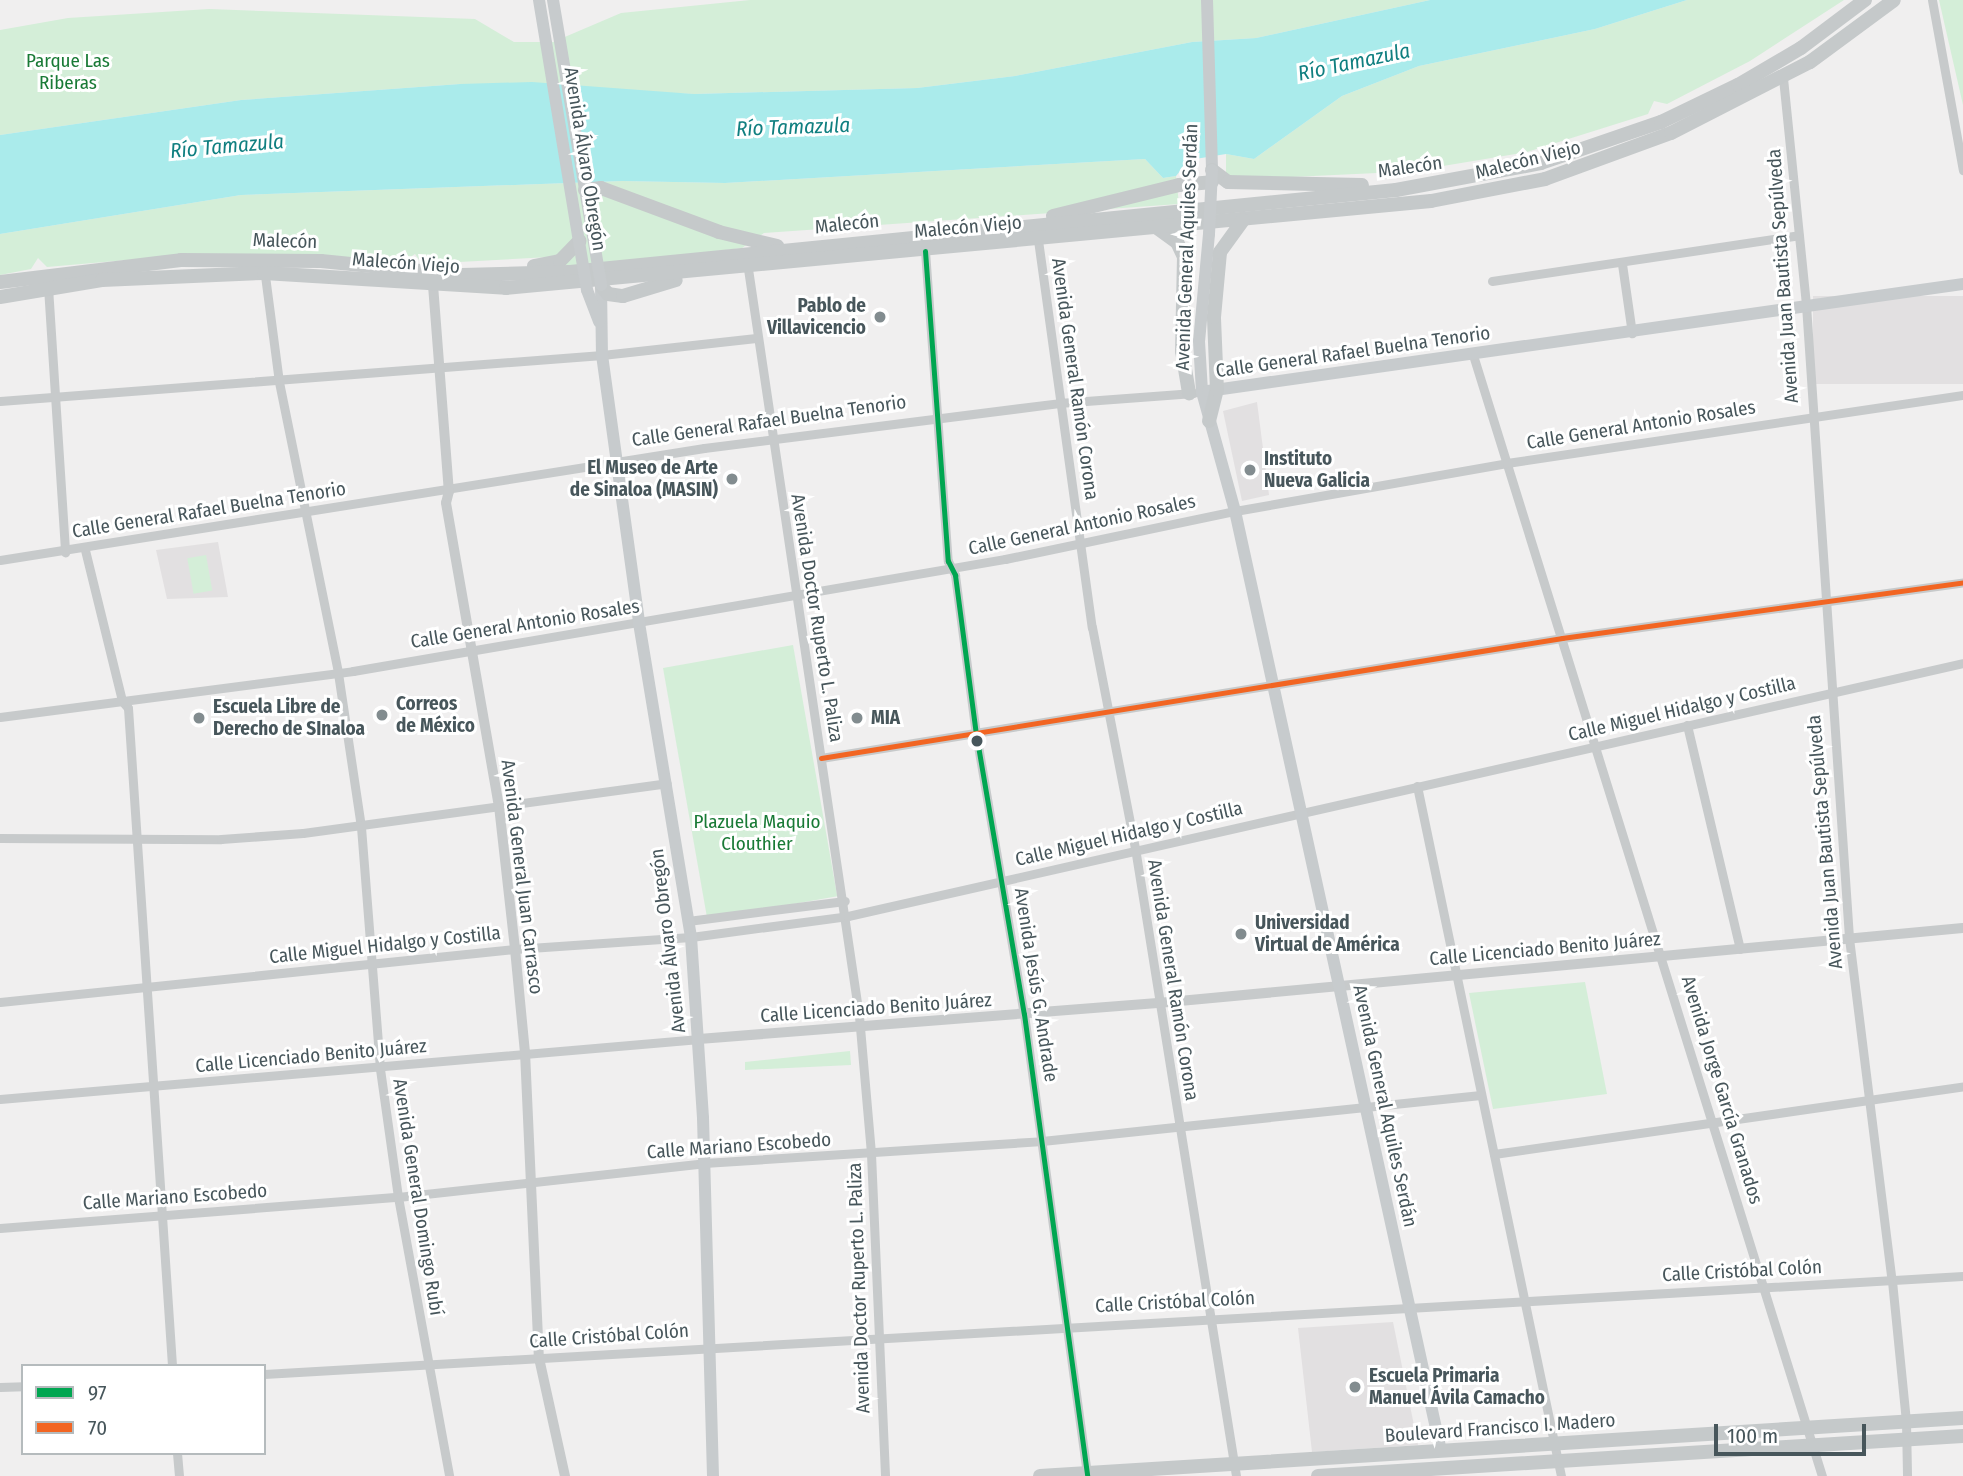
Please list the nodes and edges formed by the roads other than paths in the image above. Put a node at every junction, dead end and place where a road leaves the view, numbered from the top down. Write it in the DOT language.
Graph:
graph roads {
  1 [pos="539,0"];
  2 [pos="553,0"];
  3 [pos="1207,0"];
  4 [pos="1866,0"];
  5 [pos="1894,0"];
  6 [pos="1932,0"];
  7 [pos="1801,48"];
  8 [pos="1783,78"];
  9 [pos="1963,170"];
  10 [pos="1212,176"];
  11 [pos="585,190"];
  12 [pos="1390,191"];
  13 [pos="1243,220"];
  14 [pos="1016,226"];
  15 [pos="1156,227"];
  16 [pos="1799,235"];
  17 [pos="1038,240"];
  18 [pos="579,241"];
  19 [pos="793,248"];
  20 [pos="925,251"];
  21 [pos="746,260"];
  22 [pos="1622,264"];
  23 [pos="263,266"];
  24 [pos="700,272"];
  25 [pos="484,275"];
  26 [pos="1492,281"];
  27 [pos="0,282"];
  28 [pos="1963,284"];
  29 [pos="433,285"];
  30 [pos="602,286"];
  31 [pos="48,287"];
  32 [pos="0,297"];
  33 [pos="1806,305"];
  34 [pos="599,322"];
  35 [pos="1632,332"];
  36 [pos="756,338"];
  37 [pos="602,355"];
  38 [pos="1473,355"];
  39 [pos="440,367"];
  40 [pos="279,382"];
  41 [pos="1203,392"];
  42 [pos="55,395"];
  43 [pos="1963,395"];
  44 [pos="0,401"];
  45 [pos="1059,403"];
  46 [pos="939,417"];
  47 [pos="1810,418"];
  48 [pos="1209,421"];
  49 [pos="773,438"];
  50 [pos="619,462"];
  51 [pos="1507,463"];
  52 [pos="449,491"];
  53 [pos="1235,511"];
  54 [pos="307,514"];
  55 [pos="1079,544"];
  56 [pos="85,550"];
  57 [pos="65,552"];
  58 [pos="0,560"];
  59 [pos="950,569"];
  60 [pos="1963,582"];
  61 [pos="794,596"];
  62 [pos="1824,602"];
  63 [pos="639,623"];
  64 [pos="1562,638"];
  65 [pos="469,649"];
  66 [pos="1963,663"];
  67 [pos="338,673"];
  68 [pos="1273,685"];
  69 [pos="1831,693"];
  70 [pos="122,701"];
  71 [pos="1107,712"];
  72 [pos="0,717"];
  73 [pos="1687,725"];
  74 [pos="976,734"];
  75 [pos="1596,746"];
  76 [pos="821,758"];
  77 [pos="667,783"];
  78 [pos="1417,786"];
  79 [pos="499,806"];
  80 [pos="1301,813"];
  81 [pos="361,827"];
  82 [pos="0,838"];
  83 [pos="139,839"];
  84 [pos="1135,848"];
  85 [pos="1002,881"];
  86 [pos="845,901"];
  87 [pos="848,916"];
  88 [pos="688,920"];
  89 [pos="1963,928"];
  90 [pos="691,937"];
  91 [pos="1849,938"];
  92 [pos="515,949"];
  93 [pos="1740,949"];
  94 [pos="1663,956"];
  95 [pos="375,963"];
  96 [pos="1455,975"];
  97 [pos="1339,985"];
  98 [pos="149,987"];
  99 [pos="0,1002"];
  100 [pos="1158,1003"];
  101 [pos="1024,1014"];
  102 [pos="860,1027"];
  103 [pos="699,1039"];
  104 [pos="525,1052"];
  105 [pos="380,1069"];
  106 [pos="1963,1086"];
  107 [pos="154,1087"];
  108 [pos="1481,1095"];
  109 [pos="0,1100"];
  110 [pos="1872,1102"];
  111 [pos="1366,1107"];
  112 [pos="1716,1125"];
  113 [pos="1178,1126"];
  114 [pos="1042,1141"];
  115 [pos="871,1154"];
  116 [pos="1494,1154"];
  117 [pos="704,1163"];
  118 [pos="532,1184"];
  119 [pos="398,1197"];
  120 [pos="163,1215"];
  121 [pos="0,1228"];
  122 [pos="1963,1276"];
  123 [pos="1892,1281"];
  124 [pos="1763,1286"];
  125 [pos="1527,1301"];
  126 [pos="1410,1308"];
  127 [pos="1211,1317"];
  128 [pos="1069,1325"];
  129 [pos="877,1338"];
  130 [pos="710,1346"];
  131 [pos="539,1358"];
  132 [pos="172,1364"];
  133 [pos="427,1366"];
  134 [pos="266,1374"];
  135 [pos="21,1386"];
  136 [pos="0,1387"];
  137 [pos="1963,1418"];
  138 [pos="1906,1422"];
  139 [pos="1809,1428"];
  140 [pos="1963,1436"];
  141 [pos="1905,1440"];
  142 [pos="1555,1444"];
  143 [pos="1814,1445"];
  144 [pos="1441,1451"];
  145 [pos="177,1455"];
  146 [pos="1560,1469"];
  147 [pos="1235,1470"];
  148 [pos="1446,1472"];
  149 [pos="1087,1475"];
  150 [pos="179,1476"];
  151 [pos="450,1476"];
  152 [pos="565,1476"];
  153 [pos="713,1476"];
  154 [pos="884,1476"];
  155 [pos="1040,1476"];
  156 [pos="1318,1476"];
  157 [pos="1822,1476"];
  158 [pos="1907,1476"];
  1 -- 18 [label="main road, Avenida Álvaro Obregón, bridge"];
  2 -- 11 [label="main road, Avenida Álvaro Obregón, bridge"];
  3 -- 10 [label="main road, Avenida General Aquiles Serdán"];
  4 -- 7 [label="main road, Malecón"];
  5 -- 8 [label="main road, Malecón Viejo"];
  6 -- 9 [label="street"];
  7 -- 8 [label="main road"];
  7 -- 12 [label="main road, Malecón"];
  8 -- 13 [label="main road, Malecón Viejo"];
  8 -- 16 [label="street, Avenida Juan Bautista Sepúlveda"];
  10 -- 12 [label="main road"];
  10 -- 14 [label="main road"];
  10 -- 41 [label="main road, Avenida General Aquiles Serdán, bridge"];
  11 -- 19 [label="main road"];
  11 -- 30 [label="main road, Avenida Álvaro Obregón, bridge"];
  12 -- 14 [label="main road, Malecón"];
  13 -- 15 [label="main road, Malecón Viejo"];
  13 -- 41 [label="main road"];
  14 -- 19 [label="main road, Malecón"];
  15 -- 17 [label="main road, Malecón Viejo"];
  15 -- 41 [label="main road"];
  16 -- 22 [label="street"];
  16 -- 33 [label="street, Avenida Juan Bautista Sepúlveda"];
  17 -- 20 [label="main road, Malecón Viejo"];
  17 -- 45 [label="street, Avenida General Ramón Corona"];
  18 -- 25 [label="main road"];
  18 -- 34 [label="main road, Avenida Álvaro Obregón, bridge"];
  19 -- 21 [label="main road, Malecón"];
  20 -- 21 [label="main road, Malecón Viejo"];
  20 -- 46 [label="street, Avenida Jesús G. Andrade"];
  21 -- 24 [label="main road, Malecón Viejo"];
  21 -- 25 [label="main road, Malecón"];
  21 -- 36 [label="street, Avenida Doctor Ruperto L. Paliza"];
  22 -- 26 [label="street"];
  22 -- 35 [label="street"];
  23 -- 25 [label="main road, Malecón"];
  23 -- 27 [label="main road, Malecón"];
  23 -- 29 [label="main road, Malecón Viejo"];
  23 -- 31 [label="main road, Malecón Viejo"];
  23 -- 40 [label="street, Avenida General Domingo Rubí"];
  24 -- 29 [label="main road, Malecón Viejo"];
  24 -- 30 [label="main road"];
  28 -- 33 [label="main road, Calle General Rafael Buelna Tenorio"];
  29 -- 39 [label="street, Avenida General Juan Carrasco"];
  30 -- 34 [label="main road, Avenida Álvaro Obregón"];
  31 -- 32 [label="main road, Malecón Viejo"];
  31 -- 42 [label="street"];
  33 -- 35 [label="main road, Calle General Rafael Buelna Tenorio"];
  33 -- 47 [label="street, Avenida Juan Bautista Sepúlveda"];
  34 -- 37 [label="main road, Avenida Álvaro Obregón"];
  35 -- 38 [label="main road, Calle General Rafael Buelna Tenorio"];
  36 -- 37 [label="street"];
  36 -- 49 [label="street, Avenida Doctor Ruperto L. Paliza"];
  37 -- 39 [label="street"];
  37 -- 50 [label="main road, Avenida Álvaro Obregón"];
  38 -- 41 [label="main road, Calle General Rafael Buelna Tenorio"];
  38 -- 51 [label="street, Avenida Jorge García Granados"];
  39 -- 40 [label="street"];
  39 -- 52 [label="street, Avenida General Juan Carrasco"];
  40 -- 42 [label="street"];
  40 -- 54 [label="street, Avenida General Domingo Rubí"];
  41 -- 45 [label="street, Calle General Rafael Buelna Tenorio"];
  41 -- 48 [label="main road"];
  42 -- 44 [label="street"];
  42 -- 57 [label="street"];
  43 -- 47 [label="street, Calle General Antonio Rosales"];
  45 -- 46 [label="street, Calle General Rafael Buelna Tenorio"];
  45 -- 55 [label="street, Avenida General Ramón Corona"];
  46 -- 49 [label="street, Calle General Rafael Buelna Tenorio"];
  46 -- 59 [label="street, Avenida Jesús G. Andrade"];
  47 -- 51 [label="street, Calle General Antonio Rosales"];
  47 -- 62 [label="street, Avenida Juan Bautista Sepúlveda"];
  48 -- 53 [label="main road, Avenida General Aquiles Serdán"];
  49 -- 50 [label="street, Calle General Rafael Buelna Tenorio"];
  49 -- 61 [label="street, Avenida Doctor Ruperto L. Paliza"];
  50 -- 52 [label="street, Calle General Rafael Buelna Tenorio"];
  50 -- 63 [label="main road, Avenida Álvaro Obregón"];
  51 -- 53 [label="street, Calle General Antonio Rosales"];
  51 -- 64 [label="street, Avenida Jorge García Granados"];
  52 -- 54 [label="street, Calle General Rafael Buelna Tenorio"];
  52 -- 65 [label="street, Avenida General Juan Carrasco"];
  53 -- 55 [label="street, Calle General Antonio Rosales"];
  53 -- 68 [label="main road, Avenida General Aquiles Serdán"];
  54 -- 56 [label="street, Calle General Rafael Buelna Tenorio"];
  54 -- 67 [label="street, Avenida General Domingo Rubí"];
  55 -- 59 [label="street, Calle General Antonio Rosales"];
  55 -- 71 [label="street, Avenida General Ramón Corona"];
  56 -- 57 [label="street, Calle General Rafael Buelna Tenorio"];
  56 -- 70 [label="street"];
  57 -- 58 [label="street, Calle General Rafael Buelna Tenorio"];
  59 -- 61 [label="street, Calle General Antonio Rosales"];
  59 -- 74 [label="street, Avenida Jesús G. Andrade"];
  60 -- 62 [label="street"];
  61 -- 63 [label="street, Calle General Antonio Rosales"];
  61 -- 76 [label="street, Avenida Doctor Ruperto L. Paliza"];
  62 -- 64 [label="street"];
  62 -- 69 [label="street, Avenida Juan Bautista Sepúlveda"];
  63 -- 65 [label="street, Calle General Antonio Rosales"];
  63 -- 77 [label="main road, Avenida Álvaro Obregón"];
  64 -- 68 [label="street"];
  64 -- 75 [label="street, Avenida Jorge García Granados"];
  65 -- 67 [label="street, Calle General Antonio Rosales"];
  65 -- 79 [label="street, Avenida General Juan Carrasco"];
  66 -- 69 [label="street, Calle Miguel Hidalgo y Costilla"];
  67 -- 70 [label="street, Calle General Antonio Rosales"];
  67 -- 81 [label="street, Avenida General Domingo Rubí"];
  68 -- 71 [label="street"];
  68 -- 80 [label="main road, Avenida General Aquiles Serdán"];
  69 -- 73 [label="street, Calle Miguel Hidalgo y Costilla"];
  69 -- 91 [label="street, Avenida Juan Bautista Sepúlveda"];
  70 -- 72 [label="street, Calle General Antonio Rosales"];
  70 -- 83 [label="street"];
  71 -- 74 [label="street"];
  71 -- 84 [label="street, Avenida General Ramón Corona"];
  73 -- 75 [label="street, Calle Miguel Hidalgo y Costilla"];
  73 -- 93 [label="street"];
  74 -- 76 [label="street"];
  74 -- 85 [label="street, Avenida Jesús G. Andrade"];
  75 -- 78 [label="street, Calle Miguel Hidalgo y Costilla"];
  75 -- 94 [label="street, Avenida Jorge García Granados"];
  76 -- 86 [label="street, Avenida Doctor Ruperto L. Paliza"];
  77 -- 79 [label="street"];
  77 -- 88 [label="main road, Avenida Álvaro Obregón"];
  78 -- 80 [label="street, Calle Miguel Hidalgo y Costilla"];
  78 -- 96 [label="street"];
  79 -- 81 [label="street"];
  79 -- 92 [label="street, Avenida General Juan Carrasco"];
  80 -- 84 [label="street, Calle Miguel Hidalgo y Costilla"];
  80 -- 97 [label="main road, Avenida General Aquiles Serdán"];
  81 -- 83 [label="street"];
  81 -- 95 [label="street, Avenida General Domingo Rubí"];
  82 -- 83 [label="street"];
  83 -- 98 [label="street"];
  84 -- 85 [label="street, Calle Miguel Hidalgo y Costilla"];
  84 -- 100 [label="street, Avenida General Ramón Corona"];
  85 -- 87 [label="street, Calle Miguel Hidalgo y Costilla"];
  85 -- 101 [label="street, Avenida Jesús G. Andrade"];
  86 -- 87 [label="street, Avenida Doctor Ruperto L. Paliza"];
  86 -- 88 [label="street"];
  87 -- 90 [label="street, Calle Miguel Hidalgo y Costilla"];
  87 -- 102 [label="street, Avenida Doctor Ruperto L. Paliza"];
  88 -- 90 [label="main road, Avenida Álvaro Obregón"];
  89 -- 91 [label="street, Calle Licenciado Benito Juárez"];
  90 -- 92 [label="street, Calle Miguel Hidalgo y Costilla"];
  90 -- 103 [label="main road, Avenida Álvaro Obregón"];
  91 -- 93 [label="street, Calle Licenciado Benito Juárez"];
  91 -- 110 [label="street, Avenida Juan Bautista Sepúlveda"];
  92 -- 95 [label="street, Calle Miguel Hidalgo y Costilla"];
  92 -- 104 [label="street, Avenida General Juan Carrasco"];
  93 -- 94 [label="street, Calle Licenciado Benito Juárez"];
  94 -- 96 [label="street, Calle Licenciado Benito Juárez"];
  94 -- 112 [label="street, Avenida Jorge García Granados"];
  95 -- 98 [label="street, Calle Miguel Hidalgo y Costilla"];
  95 -- 105 [label="street, Avenida General Domingo Rubí"];
  96 -- 97 [label="street, Calle Licenciado Benito Juárez"];
  96 -- 108 [label="street"];
  97 -- 100 [label="street, Calle Licenciado Benito Juárez"];
  97 -- 111 [label="main road, Avenida General Aquiles Serdán"];
  98 -- 99 [label="street, Calle Miguel Hidalgo y Costilla"];
  98 -- 107 [label="street"];
  100 -- 101 [label="street, Calle Licenciado Benito Juárez"];
  100 -- 113 [label="street, Avenida General Ramón Corona"];
  101 -- 102 [label="street, Calle Licenciado Benito Juárez"];
  101 -- 114 [label="street, Avenida Jesús G. Andrade"];
  102 -- 103 [label="street, Calle Licenciado Benito Juárez"];
  102 -- 115 [label="street, Avenida Doctor Ruperto L. Paliza"];
  103 -- 104 [label="street, Calle Licenciado Benito Juárez"];
  103 -- 117 [label="main road, Avenida Álvaro Obregón"];
  104 -- 105 [label="street, Calle Licenciado Benito Juárez"];
  104 -- 118 [label="street, Avenida General Juan Carrasco"];
  105 -- 107 [label="street, Calle Licenciado Benito Juárez"];
  105 -- 119 [label="street, Avenida General Domingo Rubí"];
  106 -- 110 [label="street"];
  107 -- 109 [label="street, Calle Licenciado Benito Juárez"];
  107 -- 120 [label="street"];
  108 -- 111 [label="street, Calle Mariano Escobedo"];
  108 -- 116 [label="street"];
  110 -- 112 [label="street"];
  110 -- 123 [label="street, Avenida Juan Bautista Sepúlveda"];
  111 -- 113 [label="street, Calle Mariano Escobedo"];
  111 -- 126 [label="main road, Avenida General Aquiles Serdán"];
  112 -- 116 [label="street"];
  112 -- 124 [label="street, Avenida Jorge García Granados"];
  113 -- 114 [label="street, Calle Mariano Escobedo"];
  113 -- 127 [label="street, Avenida General Ramón Corona"];
  114 -- 115 [label="street, Calle Mariano Escobedo"];
  114 -- 128 [label="street, Avenida Jesús G. Andrade"];
  115 -- 117 [label="street, Calle Mariano Escobedo"];
  115 -- 129 [label="street, Avenida Doctor Ruperto L. Paliza"];
  116 -- 125 [label="street"];
  117 -- 118 [label="street, Calle Mariano Escobedo"];
  117 -- 130 [label="main road, Avenida Álvaro Obregón"];
  118 -- 119 [label="street, Calle Mariano Escobedo"];
  118 -- 131 [label="street, Avenida General Juan Carrasco"];
  119 -- 120 [label="street, Calle Mariano Escobedo"];
  119 -- 133 [label="street, Avenida General Domingo Rubí"];
  120 -- 121 [label="street, Calle Mariano Escobedo"];
  120 -- 132 [label="street"];
  122 -- 123 [label="street, Calle Cristóbal Colón"];
  123 -- 124 [label="street, Calle Cristóbal Colón"];
  123 -- 138 [label="street, Avenida Juan Bautista Sepúlveda"];
  124 -- 125 [label="street, Calle Cristóbal Colón"];
  124 -- 139 [label="street, Avenida Jorge García Granados"];
  125 -- 126 [label="street, Calle Cristóbal Colón"];
  125 -- 142 [label="street"];
  126 -- 127 [label="street, Calle Cristóbal Colón"];
  126 -- 144 [label="main road, Avenida General Aquiles Serdán"];
  127 -- 128 [label="street, Calle Cristóbal Colón"];
  127 -- 147 [label="street, Avenida General Ramón Corona"];
  128 -- 129 [label="street, Calle Cristóbal Colón"];
  128 -- 149 [label="street, Avenida Jesús G. Andrade"];
  129 -- 130 [label="street, Calle Cristóbal Colón"];
  129 -- 154 [label="street, Avenida Doctor Ruperto L. Paliza"];
  130 -- 131 [label="street, Calle Cristóbal Colón"];
  130 -- 153 [label="main road, Avenida Álvaro Obregón"];
  131 -- 133 [label="street, Calle Cristóbal Colón"];
  131 -- 152 [label="street, Avenida General Juan Carrasco"];
  133 -- 134 [label="street, Calle Cristóbal Colón"];
  133 -- 151 [label="street, Avenida General Domingo Rubí"];
  135 -- 136 [label="street"];
  137 -- 138 [label="main road, Boulevard Francisco I. Madero"];
  138 -- 139 [label="main road, Boulevard Francisco I. Madero"];
  138 -- 141 [label="street, Avenida Juan Bautista Sepúlveda"];
  139 -- 142 [label="main road, Boulevard Francisco I. Madero"];
  139 -- 143 [label="street, Avenida Jorge García Granados"];
  140 -- 141 [label="main road, Boulevard Francisco I. Madero"];
  141 -- 143 [label="main road, Boulevard Francisco I. Madero"];
  141 -- 158 [label="street, Avenida Juan Bautista Sepúlveda"];
  142 -- 144 [label="main road, Boulevard Francisco I. Madero"];
  142 -- 146 [label="street"];
  143 -- 146 [label="main road, Boulevard Francisco I. Madero"];
  143 -- 157 [label="street, Avenida Jorge García Granados"];
  144 -- 147 [label="main road, Boulevard Francisco I. Madero"];
  144 -- 148 [label="main road, Avenida General Aquiles Serdán"];
  145 -- 150 [label="street"];
  146 -- 148 [label="main road, Boulevard Francisco I. Madero"];
  147 -- 149 [label="main road, Boulevard Francisco I. Madero"];
  148 -- 156 [label="main road, Boulevard Francisco I. Madero"];
  149 -- 155 [label="main road, Boulevard Francisco I. Madero"];
}
